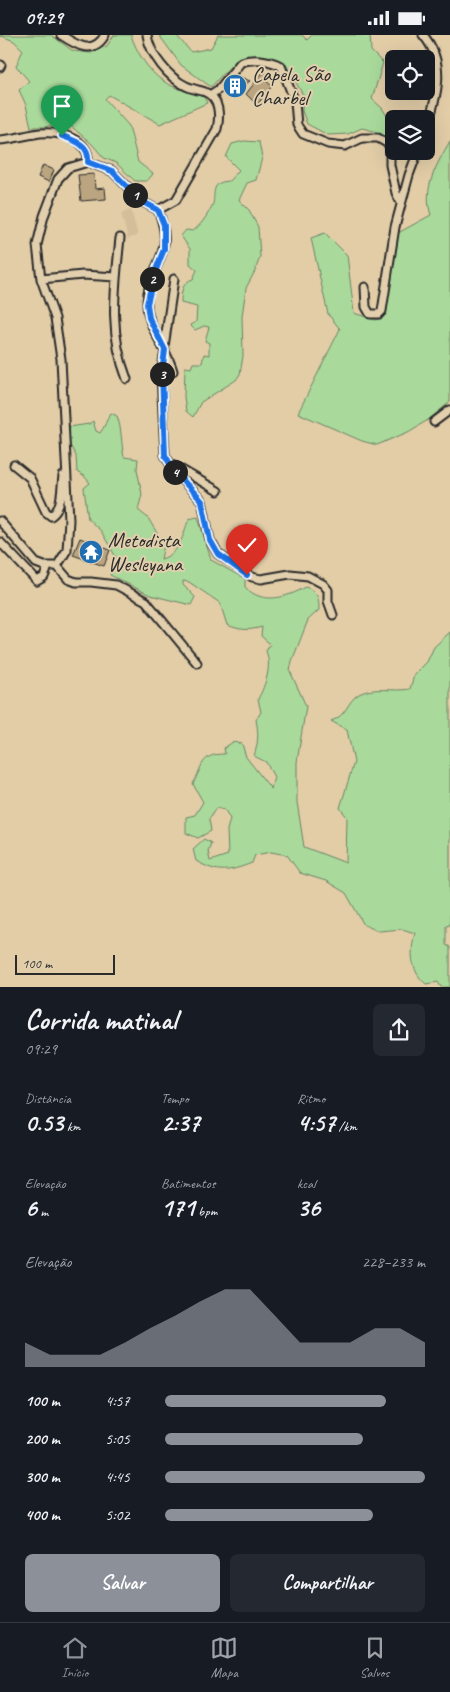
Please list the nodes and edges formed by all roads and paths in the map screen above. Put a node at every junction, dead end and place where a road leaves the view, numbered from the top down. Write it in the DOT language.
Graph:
graph roads {
  1 [pos="61,35"];
  2 [pos="105,35"];
  3 [pos="147,35"];
  4 [pos="423,35"];
  5 [pos="210,95"];
  6 [pos="433,110"];
  7 [pos="0,139"];
  8 [pos="415,160"];
  9 [pos="88,162"];
  10 [pos="401,203"];
  11 [pos="158,210"];
  12 [pos="120,238"];
  13 [pos="116,277"];
  14 [pos="41,279"];
  15 [pos="174,279"];
  16 [pos="366,287"];
  17 [pos="164,349"];
  18 [pos="173,371"];
  19 [pos="127,379"];
  20 [pos="450,410"];
  21 [pos="434,422"];
  22 [pos="169,462"];
  23 [pos="14,465"];
  24 [pos="65,466"];
  25 [pos="218,491"];
  26 [pos="0,521"];
  27 [pos="0,542"];
  28 [pos="57,566"];
  29 [pos="48,567"];
  30 [pos="332,615"];
  31 [pos="197,663"];
  1 -- 2 [label="street"];
  3 -- 5 [label="street"];
  4 -- 6 [label="street"];
  5 -- 10 [label="street"];
  5 -- 11 [label="street"];
  7 -- 9 [label="street"];
  8 -- 10 [label="street"];
  9 -- 11 [label="street"];
  9 -- 14 [label="street"];
  10 -- 16 [label="street"];
  11 -- 17 [label="street"];
  12 -- 13 [label="street"];
  13 -- 14 [label="street"];
  13 -- 19 [label="street"];
  14 -- 24 [label="street"];
  15 -- 17 [label="street"];
  17 -- 18 [label="street"];
  17 -- 22 [label="street"];
  20 -- 21 [label="street"];
  22 -- 25 [label="street"];
  22 -- 30 [label="street"];
  23 -- 24 [label="street"];
  24 -- 28 [label="street"];
  26 -- 29 [label="street"];
  27 -- 29 [label="street"];
  28 -- 29 [label="street"];
  28 -- 31 [label="street"];
}
